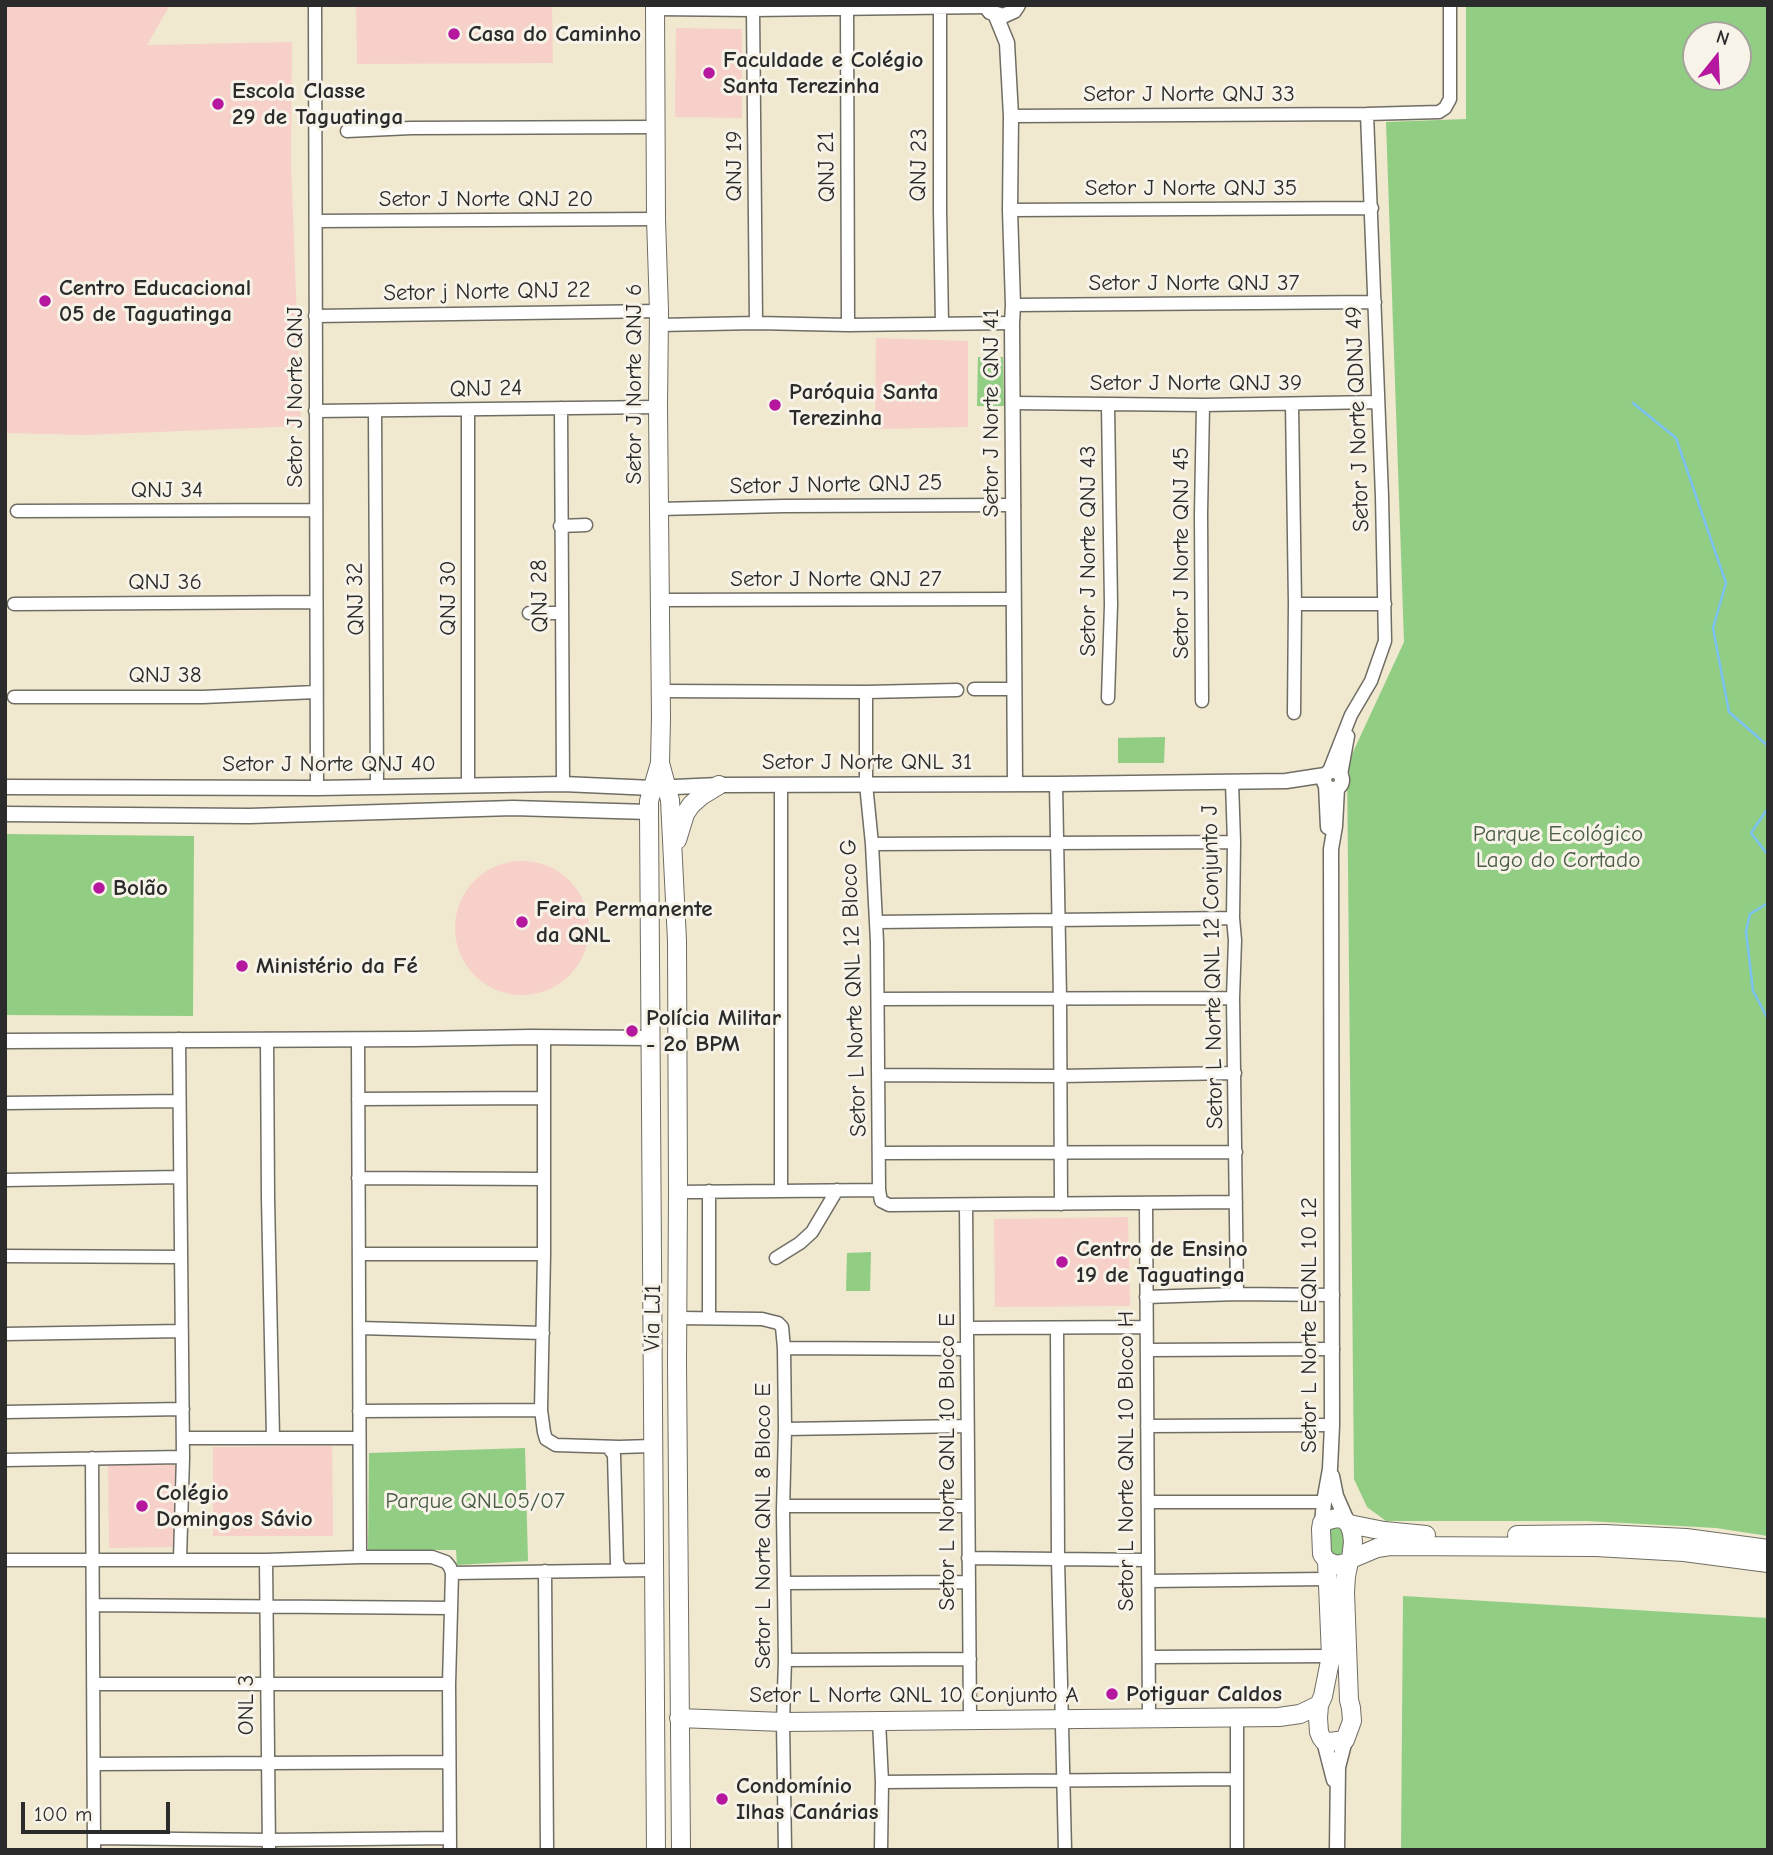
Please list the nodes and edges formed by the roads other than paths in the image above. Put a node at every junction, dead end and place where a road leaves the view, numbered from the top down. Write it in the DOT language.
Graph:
graph roads {
  1 [pos="315,5"];
  2 [pos="1450,5"];
  3 [pos="964,6"];
  4 [pos="656,7"];
  5 [pos="940,8"];
  6 [pos="1016,8"];
  7 [pos="848,9"];
  8 [pos="989,9"];
  9 [pos="753,10"];
  10 [pos="1007,43"];
  11 [pos="1367,114"];
  12 [pos="1011,116"];
  13 [pos="657,127"];
  14 [pos="347,131"];
  15 [pos="1371,208"];
  16 [pos="1010,210"];
  17 [pos="656,219"];
  18 [pos="316,221"];
  19 [pos="1375,302"];
  20 [pos="1013,305"];
  21 [pos="315,316"];
  22 [pos="659,318"];
  23 [pos="756,323"];
  24 [pos="942,323"];
  25 [pos="1012,323"];
  26 [pos="848,325"];
  27 [pos="1378,402"];
  28 [pos="1013,403"];
  29 [pos="1292,404"];
  30 [pos="1108,405"];
  31 [pos="1203,405"];
  32 [pos="658,407"];
  33 [pos="561,408"];
  34 [pos="468,410"];
  35 [pos="315,411"];
  36 [pos="376,412"];
  37 [pos="1014,505"];
  38 [pos="659,509"];
  39 [pos="316,510"];
  40 [pos="17,511"];
  41 [pos="586,525"];
  42 [pos="560,526"];
  43 [pos="660,600"];
  44 [pos="1013,600"];
  45 [pos="316,602"];
  46 [pos="14,604"];
  47 [pos="1295,604"];
  48 [pos="1385,604"];
  49 [pos="529,613"];
  50 [pos="562,613"];
  51 [pos="974,689"];
  52 [pos="1015,689"];
  53 [pos="957,690"];
  54 [pos="661,691"];
  55 [pos="316,692"];
  56 [pos="866,692"];
  57 [pos="14,697"];
  58 [pos="1108,698"];
  59 [pos="1202,701"];
  60 [pos="1294,713"];
  61 [pos="1330,780"];
  62 [pos="1232,782"];
  63 [pos="569,784"];
  64 [pos="1015,784"];
  65 [pos="1056,784"];
  66 [pos="719,785"];
  67 [pos="780,785"];
  68 [pos="866,785"];
  69 [pos="23,786"];
  70 [pos="377,786"];
  71 [pos="468,786"];
  72 [pos="5,787"];
  73 [pos="361,787"];
  74 [pos="661,787"];
  75 [pos="317,788"];
  76 [pos="333,788"];
  77 [pos="577,809"];
  78 [pos="649,812"];
  79 [pos="336,813"];
  80 [pos="358,813"];
  81 [pos="5,814"];
  82 [pos="22,814"];
  83 [pos="1058,842"];
  84 [pos="1234,842"];
  85 [pos="872,844"];
  86 [pos="674,853"];
  87 [pos="1233,918"];
  88 [pos="1059,920"];
  89 [pos="876,922"];
  90 [pos="650,940"];
  91 [pos="677,941"];
  92 [pos="1060,998"];
  93 [pos="1233,998"];
  94 [pos="878,999"];
  95 [pos="544,1037"];
  96 [pos="651,1038"];
  97 [pos="179,1039"];
  98 [pos="267,1039"];
  99 [pos="358,1040"];
  100 [pos="5,1041"];
  101 [pos="1235,1073"];
  102 [pos="878,1075"];
  103 [pos="1060,1076"];
  104 [pos="544,1098"];
  105 [pos="358,1099"];
  106 [pos="179,1101"];
  107 [pos="5,1103"];
  108 [pos="651,1147"];
  109 [pos="678,1149"];
  110 [pos="1060,1151"];
  111 [pos="1236,1152"];
  112 [pos="880,1153"];
  113 [pos="180,1177"];
  114 [pos="358,1178"];
  115 [pos="544,1179"];
  116 [pos="5,1180"];
  117 [pos="781,1190"];
  118 [pos="837,1190"];
  119 [pos="709,1191"];
  120 [pos="678,1192"];
  121 [pos="879,1194"];
  122 [pos="1236,1202"];
  123 [pos="1146,1203"];
  124 [pos="1061,1204"];
  125 [pos="966,1205"];
  126 [pos="359,1254"];
  127 [pos="544,1254"];
  128 [pos="5,1256"];
  129 [pos="181,1257"];
  130 [pos="776,1258"];
  131 [pos="1237,1294"];
  132 [pos="1333,1295"];
  133 [pos="1146,1297"];
  134 [pos="678,1318"];
  135 [pos="709,1318"];
  136 [pos="1146,1327"];
  137 [pos="359,1328"];
  138 [pos="967,1328"];
  139 [pos="1056,1328"];
  140 [pos="181,1331"];
  141 [pos="5,1334"];
  142 [pos="543,1334"];
  143 [pos="784,1348"];
  144 [pos="967,1349"];
  145 [pos="1333,1349"];
  146 [pos="1147,1350"];
  147 [pos="653,1360"];
  148 [pos="677,1363"];
  149 [pos="653,1390"];
  150 [pos="677,1398"];
  151 [pos="183,1409"];
  152 [pos="541,1410"];
  153 [pos="359,1411"];
  154 [pos="5,1412"];
  155 [pos="1332,1425"];
  156 [pos="967,1426"];
  157 [pos="1147,1426"];
  158 [pos="785,1429"];
  159 [pos="273,1437"];
  160 [pos="183,1438"];
  161 [pos="359,1438"];
  162 [pos="653,1446"];
  163 [pos="613,1450"];
  164 [pos="183,1457"];
  165 [pos="92,1458"];
  166 [pos="5,1460"];
  167 [pos="1331,1469"];
  168 [pos="1148,1502"];
  169 [pos="1324,1502"];
  170 [pos="783,1506"];
  171 [pos="968,1506"];
  172 [pos="1322,1523"];
  173 [pos="1348,1523"];
  174 [pos="1768,1549"];
  175 [pos="360,1557"];
  176 [pos="968,1558"];
  177 [pos="180,1559"];
  178 [pos="1058,1559"];
  179 [pos="5,1560"];
  180 [pos="92,1560"];
  181 [pos="266,1560"];
  182 [pos="1147,1560"];
  183 [pos="1350,1561"];
  184 [pos="1768,1563"];
  185 [pos="617,1568"];
  186 [pos="654,1570"];
  187 [pos="1327,1570"];
  188 [pos="545,1571"];
  189 [pos="452,1573"];
  190 [pos="968,1581"];
  191 [pos="1148,1581"];
  192 [pos="784,1583"];
  193 [pos="93,1605"];
  194 [pos="267,1607"];
  195 [pos="450,1608"];
  196 [pos="1331,1656"];
  197 [pos="1149,1657"];
  198 [pos="970,1659"];
  199 [pos="785,1660"];
  200 [pos="93,1684"];
  201 [pos="449,1684"];
  202 [pos="267,1685"];
  203 [pos="1349,1700"];
  204 [pos="1321,1701"];
  205 [pos="1149,1717"];
  206 [pos="1237,1717"];
  207 [pos="1279,1717"];
  208 [pos="679,1718"];
  209 [pos="1062,1718"];
  210 [pos="970,1720"];
  211 [pos="879,1721"];
  212 [pos="783,1722"];
  213 [pos="1321,1736"];
  214 [pos="1345,1740"];
  215 [pos="268,1762"];
  216 [pos="448,1762"];
  217 [pos="94,1764"];
  218 [pos="1237,1779"];
  219 [pos="1063,1781"];
  220 [pos="882,1782"];
  221 [pos="1337,1788"];
  222 [pos="94,1844"];
  223 [pos="450,1844"];
  224 [pos="270,1845"];
  225 [pos="656,1849"];
  226 [pos="547,1850"];
  227 [pos="681,1850"];
  228 [pos="785,1850"];
  229 [pos="881,1850"];
  230 [pos="1065,1850"];
  231 [pos="1237,1850"];
  232 [pos="1337,1850"];
  1 -- 18 [label="street, Setor J Norte QNJ"];
  2 -- 11 [label="street, Setor J Norte QNJ 33"];
  3 -- 5 [label="street"];
  3 -- 8 [label="street"];
  4 -- 9 [label="street"];
  4 -- 13 [label="main road, Setor J Norte QNJ 6"];
  5 -- 7 [label="street"];
  5 -- 24 [label="street, QNJ 23"];
  6 -- 8 [label="street"];
  6 -- 10 [label="street"];
  7 -- 9 [label="street"];
  7 -- 26 [label="street, QNJ 21"];
  8 -- 10 [label="street"];
  9 -- 23 [label="street, QNJ 19"];
  10 -- 12 [label="street, Setor J Norte QNJ 41"];
  11 -- 12 [label="street, Setor J Norte QNJ 33"];
  11 -- 15 [label="street, Setor J Norte QDNJ 49"];
  12 -- 16 [label="street, Setor J Norte QNJ 41"];
  13 -- 14 [label="street"];
  13 -- 17 [label="main road, Setor J Norte QNJ 6"];
  15 -- 16 [label="street, Setor J Norte QNJ 35"];
  15 -- 19 [label="street, Setor J Norte QDNJ 49"];
  16 -- 20 [label="street, Setor J Norte QNJ 41"];
  17 -- 18 [label="street, Setor J Norte QNJ 20"];
  17 -- 22 [label="main road, Setor J Norte QNJ 6"];
  18 -- 21 [label="street, Setor J Norte QNJ"];
  19 -- 20 [label="street, Setor J Norte QNJ 37"];
  19 -- 27 [label="street, Setor J Norte QDNJ 49"];
  20 -- 25 [label="street, Setor J Norte QNJ 41"];
  21 -- 22 [label="street, Setor j Norte QNJ 22"];
  21 -- 35 [label="street, Setor J Norte QNJ"];
  22 -- 23 [label="street"];
  22 -- 32 [label="main road, Setor J Norte QNJ 6"];
  23 -- 26 [label="street"];
  24 -- 25 [label="street"];
  24 -- 26 [label="street"];
  25 -- 28 [label="street, Setor J Norte QNJ 41"];
  27 -- 29 [label="street, Setor J Norte QNJ 39"];
  27 -- 48 [label="street, Setor J Norte QDNJ 49"];
  28 -- 30 [label="street, Setor J Norte QNJ 39"];
  28 -- 37 [label="street, Setor J Norte QNJ 41"];
  29 -- 31 [label="street, Setor J Norte QNJ 39"];
  29 -- 47 [label="street"];
  30 -- 31 [label="street, Setor J Norte QNJ 39"];
  30 -- 58 [label="street, Setor J Norte QNJ 43"];
  31 -- 59 [label="street, Setor J Norte QNJ 45"];
  32 -- 33 [label="street, QNJ 24"];
  32 -- 38 [label="main road, Setor J Norte QNJ 6"];
  33 -- 34 [label="street, QNJ 24"];
  33 -- 42 [label="street, QNJ 28"];
  34 -- 36 [label="street, QNJ 24"];
  34 -- 71 [label="street, QNJ 30"];
  35 -- 36 [label="street, QNJ 24"];
  35 -- 39 [label="street, Setor J Norte QNJ"];
  36 -- 70 [label="street, QNJ 32"];
  37 -- 38 [label="street, Setor J Norte QNJ 25"];
  37 -- 44 [label="street, Setor J Norte QNJ 41"];
  38 -- 43 [label="main road, Setor J Norte QNJ 6"];
  39 -- 40 [label="street, QNJ 34"];
  39 -- 45 [label="street, Setor J Norte QNJ"];
  41 -- 42 [label="street"];
  42 -- 50 [label="street, QNJ 28"];
  43 -- 44 [label="street, Setor J Norte QNJ 27"];
  43 -- 54 [label="main road, Setor J Norte QNJ 6"];
  44 -- 52 [label="street, Setor J Norte QNJ 41"];
  45 -- 46 [label="street, QNJ 36"];
  45 -- 55 [label="street, Setor J Norte QNJ"];
  47 -- 48 [label="street"];
  47 -- 60 [label="street"];
  48 -- 61 [label="street, Setor J Norte QDNJ 49"];
  49 -- 50 [label="street"];
  50 -- 63 [label="street, QNJ 28"];
  51 -- 52 [label="street"];
  52 -- 64 [label="street, Setor J Norte QNJ 41"];
  53 -- 56 [label="street"];
  54 -- 56 [label="street"];
  54 -- 74 [label="main road, Setor J Norte QNJ 6"];
  55 -- 57 [label="street, QNJ 38"];
  55 -- 75 [label="street, Setor J Norte QNJ"];
  56 -- 68 [label="street, Setor L Norte QNL 12 Bloco G"];
  61 -- 62 [label="street, Setor J Norte QNL 31"];
  61 -- 132 [label="street, Setor L Norte EQNL 10 12"];
  62 -- 65 [label="street, Setor J Norte QNL 31"];
  62 -- 84 [label="street, Setor L Norte QNL 12 Conjunto J"];
  63 -- 71 [label="street, Setor J Norte QNJ 40"];
  63 -- 74 [label="street, Setor J Norte QNJ 40"];
  63 -- 77 [label="street"];
  64 -- 65 [label="street, Setor J Norte QNL 31"];
  64 -- 68 [label="street, Setor J Norte QNL 31"];
  65 -- 83 [label="street"];
  66 -- 67 [label="street, Setor J Norte QNL 31"];
  66 -- 74 [label="street, Setor J Norte QNL 31"];
  66 -- 86 [label="main road"];
  67 -- 68 [label="street, Setor J Norte QNL 31"];
  67 -- 117 [label="street"];
  68 -- 85 [label="street, Setor L Norte QNL 12 Bloco G"];
  69 -- 72 [label="street, Setor J Norte QNJ 40"];
  69 -- 75 [label="street, Setor J Norte QNJ 40"];
  69 -- 82 [label="street"];
  70 -- 71 [label="street, Setor J Norte QNJ 40"];
  70 -- 73 [label="street, Setor J Norte QNJ 40"];
  73 -- 76 [label="street, Setor J Norte QNJ 40"];
  73 -- 80 [label="street"];
  74 -- 78 [label="main road, Via LJ1"];
  74 -- 86 [label="main road, Via LJ1"];
  75 -- 76 [label="street, Setor J Norte QNJ 40"];
  76 -- 79 [label="street"];
  77 -- 78 [label="street"];
  77 -- 80 [label="street"];
  78 -- 90 [label="main road, Via LJ1"];
  79 -- 80 [label="street"];
  79 -- 82 [label="street"];
  81 -- 82 [label="street"];
  83 -- 84 [label="street"];
  83 -- 85 [label="street"];
  83 -- 88 [label="street"];
  84 -- 87 [label="street, Setor L Norte QNL 12 Conjunto J"];
  85 -- 89 [label="street, Setor L Norte QNL 12 Bloco G"];
  86 -- 91 [label="main road, Via LJ1"];
  87 -- 88 [label="street"];
  87 -- 93 [label="street, Setor L Norte QNL 12 Conjunto J"];
  88 -- 89 [label="street"];
  88 -- 92 [label="street"];
  89 -- 94 [label="street, Setor L Norte QNL 12 Bloco G"];
  90 -- 91 [label="main road"];
  90 -- 96 [label="main road, Via LJ1"];
  91 -- 109 [label="main road, Via LJ1"];
  92 -- 93 [label="street"];
  92 -- 94 [label="street"];
  92 -- 103 [label="street"];
  93 -- 101 [label="street, Setor L Norte QNL 12 Conjunto J"];
  94 -- 102 [label="street, Setor L Norte QNL 12 Bloco G"];
  95 -- 96 [label="street"];
  95 -- 99 [label="street"];
  95 -- 104 [label="street"];
  96 -- 108 [label="main road, Via LJ1"];
  97 -- 98 [label="street"];
  97 -- 100 [label="street"];
  97 -- 106 [label="street"];
  98 -- 99 [label="street"];
  98 -- 159 [label="street"];
  99 -- 105 [label="street"];
  101 -- 103 [label="street"];
  101 -- 111 [label="street, Setor L Norte QNL 12 Conjunto J"];
  102 -- 103 [label="street"];
  102 -- 112 [label="street, Setor L Norte QNL 12 Bloco G"];
  103 -- 110 [label="street"];
  104 -- 105 [label="street"];
  104 -- 115 [label="street"];
  105 -- 114 [label="street"];
  106 -- 107 [label="street"];
  106 -- 113 [label="street"];
  108 -- 109 [label="main road"];
  108 -- 147 [label="main road, Via LJ1"];
  109 -- 120 [label="main road, Via LJ1"];
  110 -- 111 [label="street, Setor L Norte QNL 12 Conjunto J"];
  110 -- 112 [label="street, Setor L Norte QNL 12 Conjunto J"];
  110 -- 124 [label="street"];
  111 -- 122 [label="street, Setor L Norte QNL 12 Conjunto J"];
  112 -- 121 [label="street, Setor L Norte QNL 12 Bloco G"];
  113 -- 116 [label="street"];
  113 -- 129 [label="street"];
  114 -- 115 [label="street"];
  114 -- 126 [label="street"];
  115 -- 127 [label="street"];
  117 -- 118 [label="street"];
  117 -- 119 [label="street"];
  118 -- 121 [label="street"];
  118 -- 130 [label="street"];
  119 -- 120 [label="street"];
  119 -- 135 [label="street"];
  120 -- 134 [label="main road, Via LJ1"];
  121 -- 125 [label="street"];
  122 -- 123 [label="street"];
  122 -- 131 [label="street, Setor L Norte QNL 12 Conjunto J"];
  123 -- 124 [label="street"];
  123 -- 133 [label="street, Setor L Norte QNL 10 Bloco H"];
  124 -- 125 [label="street"];
  125 -- 138 [label="street, Setor L Norte QNL 10 Bloco E"];
  126 -- 127 [label="street"];
  126 -- 137 [label="street"];
  127 -- 142 [label="street"];
  128 -- 129 [label="street"];
  129 -- 140 [label="street"];
  131 -- 132 [label="street"];
  131 -- 133 [label="street"];
  132 -- 145 [label="street, Setor L Norte EQNL 10 12"];
  133 -- 136 [label="street, Setor L Norte QNL 10 Bloco H"];
  134 -- 135 [label="street"];
  134 -- 148 [label="main road, Via LJ1"];
  135 -- 143 [label="street, Setor L Norte QNL 8 Bloco E"];
  136 -- 139 [label="street"];
  136 -- 146 [label="street, Setor L Norte QNL 10 Bloco H"];
  137 -- 142 [label="street"];
  137 -- 153 [label="street"];
  138 -- 139 [label="street"];
  138 -- 144 [label="street, Setor L Norte QNL 10 Bloco E"];
  139 -- 178 [label="street"];
  140 -- 141 [label="street"];
  140 -- 151 [label="street"];
  142 -- 152 [label="street"];
  143 -- 144 [label="street"];
  143 -- 158 [label="street, Setor L Norte QNL 8 Bloco E"];
  144 -- 156 [label="street, Setor L Norte QNL 10 Bloco E"];
  145 -- 146 [label="street"];
  145 -- 155 [label="street, Setor L Norte EQNL 10 12"];
  146 -- 157 [label="street, Setor L Norte QNL 10 Bloco H"];
  147 -- 148 [label="main road"];
  147 -- 149 [label="main road, Via LJ1"];
  148 -- 150 [label="main road, Via LJ1"];
  149 -- 150 [label="main road"];
  149 -- 162 [label="main road, Via LJ1"];
  150 -- 208 [label="main road, Via LJ1"];
  151 -- 154 [label="street"];
  151 -- 160 [label="street"];
  152 -- 153 [label="street"];
  152 -- 163 [label="street"];
  153 -- 161 [label="street"];
  155 -- 157 [label="street"];
  155 -- 167 [label="street, Setor L Norte EQNL 10 12"];
  156 -- 158 [label="street"];
  156 -- 171 [label="street, Setor L Norte QNL 10 Bloco E"];
  157 -- 168 [label="street, Setor L Norte QNL 10 Bloco H"];
  158 -- 170 [label="street, Setor L Norte QNL 8 Bloco E"];
  159 -- 160 [label="street"];
  159 -- 161 [label="street"];
  160 -- 164 [label="street"];
  161 -- 175 [label="street"];
  162 -- 163 [label="street"];
  162 -- 186 [label="main road, Via LJ1"];
  163 -- 185 [label="street"];
  164 -- 165 [label="street"];
  164 -- 177 [label="street"];
  165 -- 166 [label="street"];
  165 -- 180 [label="street"];
  167 -- 169 [label="street"];
  167 -- 173 [label="street"];
  168 -- 169 [label="street"];
  168 -- 182 [label="street, Setor L Norte QNL 10 Bloco H"];
  169 -- 172 [label="street"];
  170 -- 171 [label="street"];
  170 -- 192 [label="street, Setor L Norte QNL 8 Bloco E"];
  171 -- 176 [label="street, Setor L Norte QNL 10 Bloco E"];
  172 -- 173 [label="main road"];
  172 -- 187 [label="main road"];
  173 -- 174 [label="main road"];
  173 -- 183 [label="main road"];
  175 -- 181 [label="street"];
  175 -- 189 [label="street"];
  176 -- 178 [label="street"];
  176 -- 190 [label="street, Setor L Norte QNL 10 Bloco E"];
  177 -- 180 [label="street"];
  177 -- 181 [label="street"];
  178 -- 182 [label="street"];
  178 -- 209 [label="street"];
  179 -- 180 [label="street"];
  180 -- 193 [label="street"];
  181 -- 194 [label="street, ONL 3"];
  182 -- 191 [label="street, Setor L Norte QNL 10 Bloco H"];
  183 -- 184 [label="main road"];
  183 -- 187 [label="main road"];
  183 -- 203 [label="main road"];
  185 -- 186 [label="street"];
  185 -- 188 [label="street"];
  186 -- 225 [label="main road, Via LJ1"];
  187 -- 191 [label="street"];
  187 -- 196 [label="main road"];
  188 -- 189 [label="street"];
  188 -- 226 [label="street"];
  189 -- 195 [label="street"];
  190 -- 192 [label="street"];
  190 -- 198 [label="street, Setor L Norte QNL 10 Bloco E"];
  191 -- 197 [label="street, Setor L Norte QNL 10 Bloco H"];
  192 -- 199 [label="street, Setor L Norte QNL 8 Bloco E"];
  193 -- 194 [label="street"];
  193 -- 200 [label="street"];
  194 -- 195 [label="street"];
  194 -- 202 [label="street, ONL 3"];
  195 -- 201 [label="street"];
  196 -- 197 [label="street"];
  196 -- 204 [label="main road"];
  197 -- 205 [label="street, Setor L Norte QNL 10 Bloco H"];
  198 -- 199 [label="street"];
  198 -- 210 [label="street, Setor L Norte QNL 10 Bloco E"];
  199 -- 212 [label="street, Setor L Norte QNL 8 Bloco E"];
  200 -- 202 [label="street"];
  200 -- 217 [label="street"];
  201 -- 202 [label="street"];
  201 -- 216 [label="street"];
  202 -- 215 [label="street, ONL 3"];
  203 -- 204 [label="main road"];
  203 -- 214 [label="main road"];
  204 -- 207 [label="main road"];
  204 -- 213 [label="main road"];
  205 -- 206 [label="main road, Setor L Norte QNL 10 Conjunto A"];
  205 -- 209 [label="main road, Setor L Norte QNL 10 Conjunto A"];
  206 -- 207 [label="main road, Setor L Norte QNL 10 Conjunto A"];
  206 -- 218 [label="street"];
  207 -- 213 [label="main road"];
  208 -- 212 [label="main road, Setor L Norte QNL 10 Conjunto A"];
  208 -- 227 [label="main road, Via LJ1"];
  209 -- 210 [label="main road, Setor L Norte QNL 10 Conjunto A"];
  209 -- 219 [label="street"];
  210 -- 211 [label="main road, Setor L Norte QNL 10 Conjunto A"];
  211 -- 212 [label="main road, Setor L Norte QNL 10 Conjunto A"];
  211 -- 220 [label="street"];
  212 -- 228 [label="street, Setor L Norte QNL 8 Bloco E"];
  213 -- 214 [label="main road"];
  213 -- 221 [label="street"];
  214 -- 221 [label="street"];
  215 -- 216 [label="street"];
  215 -- 217 [label="street"];
  215 -- 224 [label="street, ONL 3"];
  216 -- 223 [label="street"];
  217 -- 222 [label="street"];
  218 -- 219 [label="street"];
  218 -- 231 [label="street"];
  219 -- 220 [label="street"];
  219 -- 230 [label="street"];
  220 -- 229 [label="street"];
  221 -- 232 [label="street"];
  222 -- 224 [label="street"];
  223 -- 224 [label="street"];
}
